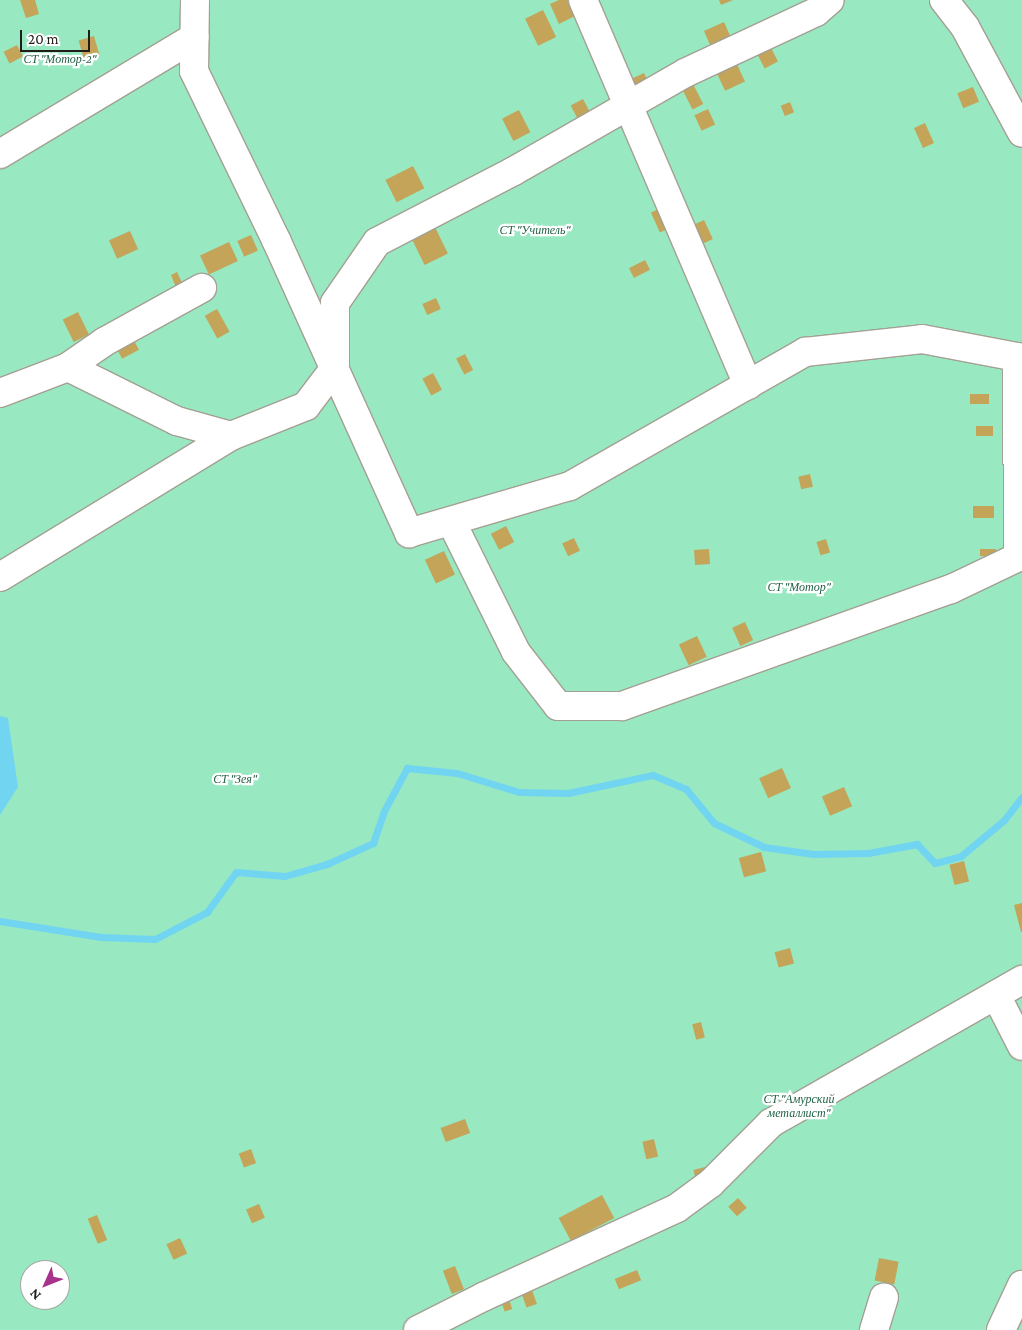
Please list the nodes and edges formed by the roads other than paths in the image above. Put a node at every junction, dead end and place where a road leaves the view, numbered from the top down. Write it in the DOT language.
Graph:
graph roads {
  1 [pos="195,0"];
  2 [pos="583,0"];
  3 [pos="830,0"];
  4 [pos="944,0"];
  5 [pos="194,37"];
  6 [pos="629,105"];
  7 [pos="1022,133"];
  8 [pos="0,154"];
  9 [pos="202,288"];
  10 [pos="1019,357"];
  11 [pos="68,367"];
  12 [pos="335,368"];
  13 [pos="748,385"];
  14 [pos="0,393"];
  15 [pos="231,436"];
  16 [pos="451,521"];
  17 [pos="0,577"];
  18 [pos="1022,980"];
  19 [pos="996,995"];
  20 [pos="1022,1046"];
  21 [pos="1022,1285"];
  22 [pos="884,1298"];
  23 [pos="418,1330"];
  24 [pos="874,1330"];
  25 [pos="1001,1330"];
  1 -- 5 [label="street"];
  2 -- 6 [label="street"];
  3 -- 6 [label="street"];
  4 -- 7 [label="street"];
  5 -- 8 [label="street"];
  5 -- 12 [label="street"];
  6 -- 12 [label="street"];
  6 -- 13 [label="street"];
  9 -- 11 [label="street"];
  10 -- 13 [label="street"];
  10 -- 16 [label="street"];
  11 -- 14 [label="street"];
  11 -- 15 [label="street"];
  12 -- 15 [label="street"];
  12 -- 16 [label="street"];
  13 -- 16 [label="street"];
  15 -- 17 [label="street"];
  18 -- 19 [label="street"];
  19 -- 20 [label="street"];
  19 -- 23 [label="street"];
  21 -- 25 [label="street"];
  22 -- 24 [label="street"];
}
